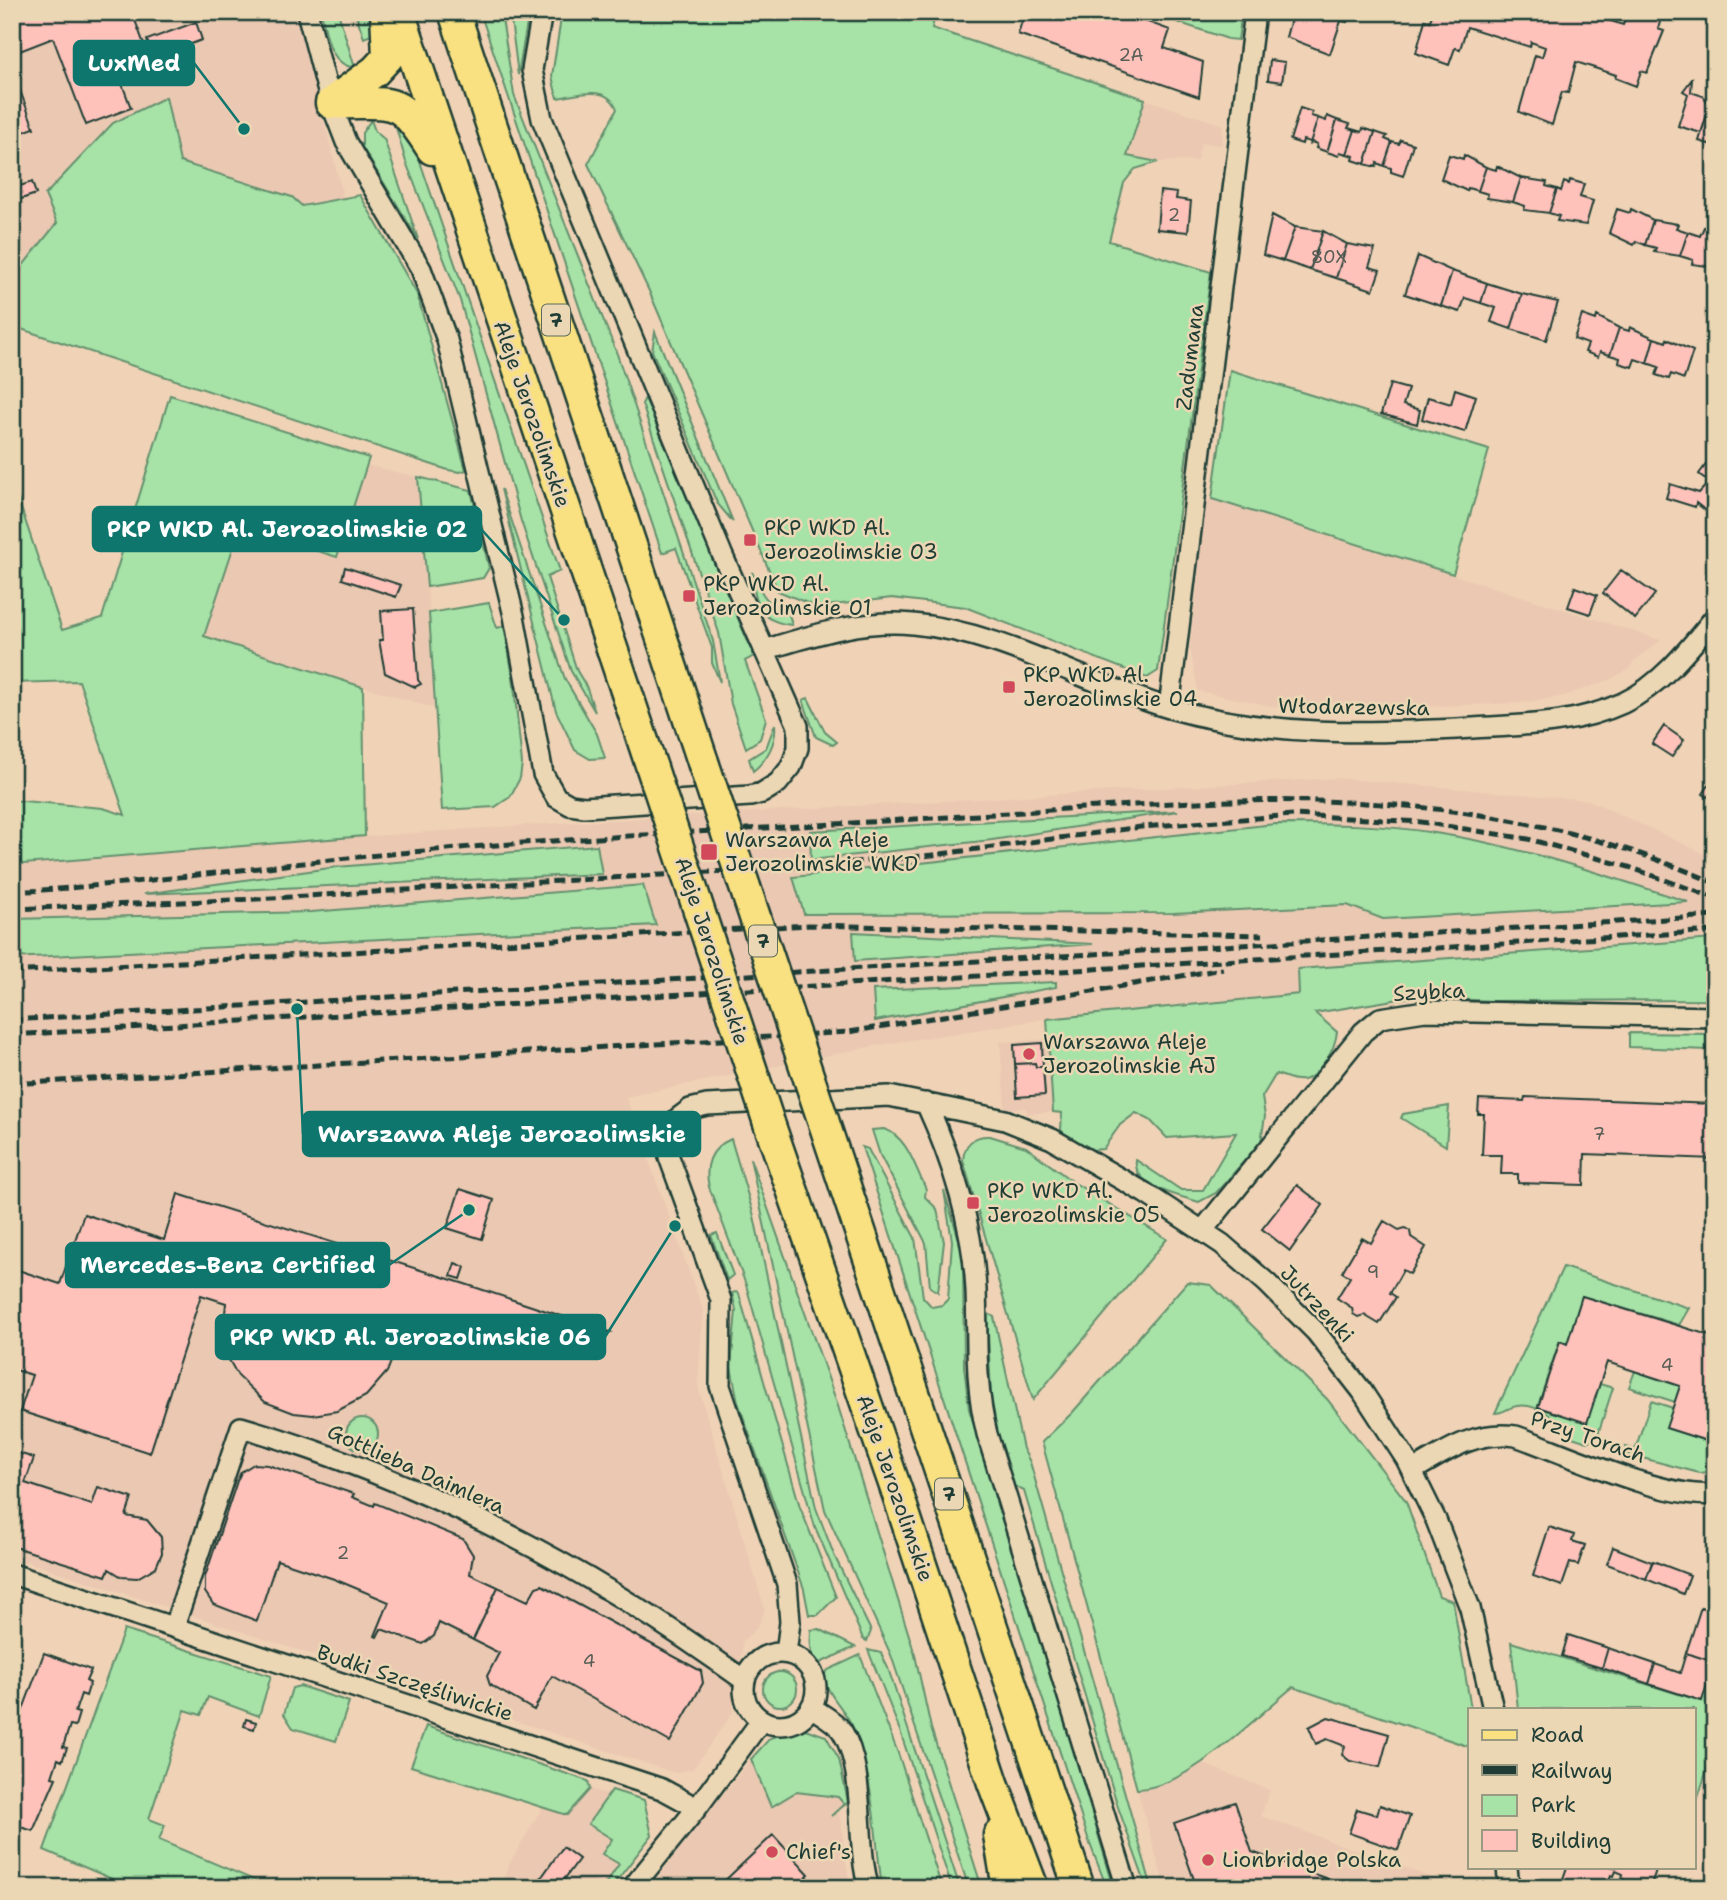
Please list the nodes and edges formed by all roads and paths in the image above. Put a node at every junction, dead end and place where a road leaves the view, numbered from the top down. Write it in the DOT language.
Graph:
graph roads {
  1 [pos="307,12"];
  2 [pos="386,12"];
  3 [pos="399,12"];
  4 [pos="454,12"];
  5 [pos="470,12"];
  6 [pos="542,12"];
  7 [pos="1255,12"];
  8 [pos="478,80"];
  9 [pos="331,103"];
  10 [pos="457,188"];
  11 [pos="1715,617"];
  12 [pos="764,650"];
  13 [pos="1169,708"];
  14 [pos="1715,1017"];
  15 [pos="926,1103"];
  16 [pos="1203,1230"];
  17 [pos="1412,1471"];
  18 [pos="1715,1494"];
  19 [pos="12,1574"];
  20 [pos="174,1627"];
  21 [pos="786,1653"];
  22 [pos="744,1680"];
  23 [pos="811,1707"];
  24 [pos="1493,1708"];
  25 [pos="761,1721"];
  26 [pos="993,1783"];
  27 [pos="697,1808"];
  28 [pos="1507,1868"];
  29 [pos="1079,1881"];
  30 [pos="632,1888"];
  31 [pos="869,1888"];
  32 [pos="1008,1888"];
  33 [pos="1033,1888"];
  34 [pos="1127,1888"];
  35 [pos="1509,1888"];
  1 -- 9 [label="street"];
  2 -- 9 [label="main road"];
  3 -- 10 [label="main road, Aleje Jerozolimskie / 7"];
  4 -- 8 [label="main road, 7"];
  5 -- 8 [label="main road"];
  6 -- 12 [label="street"];
  7 -- 13 [label="street, Zadumana"];
  8 -- 29 [label="main road, 7, bridge"];
  9 -- 10 [label="main road"];
  9 -- 12 [label="street"];
  10 -- 26 [label="main road, Aleje Jerozolimskie / 7, bridge"];
  11 -- 13 [label="street, Włodarzewska"];
  12 -- 13 [label="street, Włodarzewska"];
  14 -- 16 [label="street, Szybka"];
  15 -- 16 [label="street, Jutrzenki"];
  15 -- 21 [label="street, Jutrzenki"];
  15 -- 34 [label="street"];
  16 -- 17 [label="street, Jutrzenki"];
  17 -- 18 [label="street, Przy Torach"];
  17 -- 24 [label="street, Jutrzenki"];
  19 -- 20 [label="street, Budki Szczęśliwickie"];
  20 -- 22 [label="street, Gottlieba Daimlera"];
  20 -- 27 [label="street, Budki Szczęśliwickie"];
  21 -- 22 [label="street"];
  21 -- 23 [label="street"];
  22 -- 25 [label="street"];
  23 -- 25 [label="street"];
  23 -- 31 [label="street"];
  25 -- 27 [label="street"];
  26 -- 32 [label="main road"];
  26 -- 33 [label="main road, Aleje Jerozolimskie / 7"];
  27 -- 30 [label="street"];
  28 -- 35 [label="street"];
}
